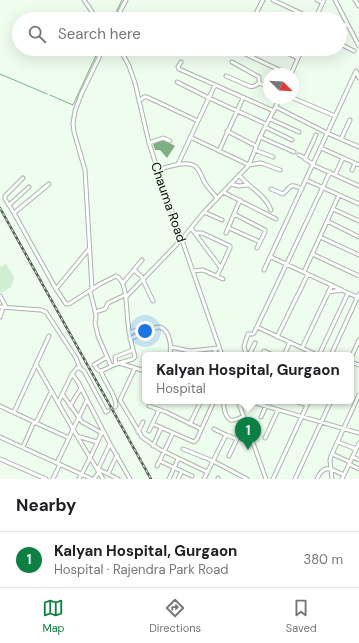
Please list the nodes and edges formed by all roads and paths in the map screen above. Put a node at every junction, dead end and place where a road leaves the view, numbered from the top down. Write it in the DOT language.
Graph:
graph roads {
  1 [pos="84,0"];
  2 [pos="126,0"];
  3 [pos="263,0"];
  4 [pos="273,0"];
  5 [pos="318,0"];
  6 [pos="335,0"];
  7 [pos="355,0"];
  8 [pos="324,2"];
  9 [pos="359,6"];
  10 [pos="297,11"];
  11 [pos="92,12"];
  12 [pos="120,12"];
  13 [pos="257,12"];
  14 [pos="319,12"];
  15 [pos="341,12"];
  16 [pos="348,27"];
  17 [pos="359,46"];
  18 [pos="347,48"];
  19 [pos="354,51"];
  20 [pos="100,56"];
  21 [pos="124,56"];
  22 [pos="250,56"];
  23 [pos="294,56"];
  24 [pos="298,58"];
  25 [pos="180,62"];
  26 [pos="232,62"];
  27 [pos="275,68"];
  28 [pos="294,68"];
  29 [pos="226,76"];
  30 [pos="359,78"];
  31 [pos="176,82"];
  32 [pos="259,83"];
  33 [pos="215,85"];
  34 [pos="263,85"];
  35 [pos="209,98"];
  36 [pos="243,98"];
  37 [pos="139,101"];
  38 [pos="299,101"];
  39 [pos="276,106"];
  40 [pos="237,111"];
  41 [pos="274,112"];
  42 [pos="335,116"];
  43 [pos="270,118"];
  44 [pos="350,120"];
  45 [pos="198,121"];
  46 [pos="266,125"];
  47 [pos="228,131"];
  48 [pos="299,132"];
  49 [pos="327,133"];
  50 [pos="316,135"];
  51 [pos="190,137"];
  52 [pos="260,137"];
  53 [pos="341,139"];
  54 [pos="292,140"];
  55 [pos="170,141"];
  56 [pos="149,143"];
  57 [pos="359,143"];
  58 [pos="256,146"];
  59 [pos="358,147"];
  60 [pos="321,148"];
  61 [pos="255,150"];
  62 [pos="219,151"];
  63 [pos="294,152"];
  64 [pos="299,155"];
  65 [pos="273,158"];
  66 [pos="305,158"];
  67 [pos="343,158"];
  68 [pos="178,164"];
  69 [pos="313,164"];
  70 [pos="357,164"];
  71 [pos="249,165"];
  72 [pos="158,170"];
  73 [pos="280,170"];
  74 [pos="352,170"];
  75 [pos="330,172"];
  76 [pos="239,175"];
  77 [pos="335,175"];
  78 [pos="22,178"];
  79 [pos="306,180"];
  80 [pos="48,184"];
  81 [pos="232,184"];
  82 [pos="248,185"];
  83 [pos="359,186"];
  84 [pos="29,187"];
  85 [pos="322,188"];
  86 [pos="271,189"];
  87 [pos="302,189"];
  88 [pos="223,192"];
  89 [pos="339,195"];
  90 [pos="217,198"];
  91 [pos="240,200"];
  92 [pos="9,204"];
  93 [pos="359,204"];
  94 [pos="333,209"];
  95 [pos="271,210"];
  96 [pos="204,212"];
  97 [pos="14,213"];
  98 [pos="234,214"];
  99 [pos="276,219"];
  100 [pos="222,220"];
  101 [pos="327,221"];
  102 [pos="359,221"];
  103 [pos="191,228"];
  104 [pos="229,228"];
  105 [pos="195,233"];
  106 [pos="226,233"];
  107 [pos="320,237"];
  108 [pos="359,237"];
  109 [pos="182,239"];
  110 [pos="260,242"];
  111 [pos="257,248"];
  112 [pos="89,249"];
  113 [pos="312,254"];
  114 [pos="359,255"];
  115 [pos="271,257"];
  116 [pos="142,260"];
  117 [pos="287,264"];
  118 [pos="220,268"];
  119 [pos="134,270"];
  120 [pos="264,270"];
  121 [pos="192,271"];
  122 [pos="304,272"];
  123 [pos="308,274"];
  124 [pos="217,276"];
  125 [pos="359,276"];
  126 [pos="223,279"];
  127 [pos="143,280"];
  128 [pos="122,283"];
  129 [pos="332,285"];
  130 [pos="56,289"];
  131 [pos="91,290"];
  132 [pos="342,290"];
  133 [pos="328,292"];
  134 [pos="348,292"];
  135 [pos="0,296"];
  136 [pos="126,296"];
  137 [pos="359,296"];
  138 [pos="153,302"];
  139 [pos="3,307"];
  140 [pos="95,312"];
  141 [pos="0,317"];
  142 [pos="257,327"];
  143 [pos="142,328"];
  144 [pos="129,333"];
  145 [pos="49,336"];
  146 [pos="278,337"];
  147 [pos="130,339"];
  148 [pos="359,340"];
  149 [pos="290,342"];
  150 [pos="255,343"];
  151 [pos="171,347"];
  152 [pos="218,348"];
  153 [pos="302,348"];
  154 [pos="133,350"];
  155 [pos="170,352"];
  156 [pos="191,352"];
  157 [pos="199,352"];
  158 [pos="216,352"];
  159 [pos="220,352"];
  160 [pos="246,352"];
  161 [pos="249,352"];
  162 [pos="285,352"];
  163 [pos="311,352"];
  164 [pos="319,352"];
  165 [pos="331,352"];
  166 [pos="354,352"];
  167 [pos="107,357"];
  168 [pos="36,364"];
  169 [pos="117,364"];
  170 [pos="111,366"];
  171 [pos="80,368"];
  172 [pos="135,368"];
  173 [pos="142,370"];
  174 [pos="101,371"];
  175 [pos="72,374"];
  176 [pos="81,388"];
  177 [pos="51,392"];
  178 [pos="63,395"];
  179 [pos="359,395"];
  180 [pos="87,400"];
  181 [pos="58,403"];
  182 [pos="200,404"];
  183 [pos="213,404"];
  184 [pos="224,404"];
  185 [pos="239,404"];
  186 [pos="258,404"];
  187 [pos="330,404"];
  188 [pos="307,405"];
  189 [pos="0,406"];
  190 [pos="70,406"];
  191 [pos="149,406"];
  192 [pos="264,406"];
  193 [pos="115,407"];
  194 [pos="159,410"];
  195 [pos="278,410"];
  196 [pos="108,411"];
  197 [pos="14,412"];
  198 [pos="244,416"];
  199 [pos="78,417"];
  200 [pos="261,417"];
  201 [pos="302,417"];
  202 [pos="35,422"];
  203 [pos="143,422"];
  204 [pos="246,422"];
  205 [pos="321,422"];
  206 [pos="152,424"];
  207 [pos="190,424"];
  208 [pos="161,428"];
  209 [pos="73,429"];
  210 [pos="201,429"];
  211 [pos="214,429"];
  212 [pos="344,429"];
  213 [pos="103,431"];
  214 [pos="149,431"];
  215 [pos="138,432"];
  216 [pos="358,432"];
  217 [pos="173,433"];
  218 [pos="226,435"];
  219 [pos="77,436"];
  220 [pos="0,437"];
  221 [pos="69,438"];
  222 [pos="265,438"];
  223 [pos="237,439"];
  224 [pos="97,442"];
  225 [pos="338,442"];
  226 [pos="359,443"];
  227 [pos="110,444"];
  228 [pos="153,446"];
  229 [pos="23,447"];
  230 [pos="183,449"];
  231 [pos="356,449"];
  232 [pos="164,451"];
  233 [pos="332,454"];
  234 [pos="117,456"];
  235 [pos="229,456"];
  236 [pos="352,457"];
  237 [pos="0,458"];
  238 [pos="90,458"];
  239 [pos="178,459"];
  240 [pos="359,460"];
  241 [pos="160,461"];
  242 [pos="212,462"];
  243 [pos="350,463"];
  244 [pos="58,464"];
  245 [pos="157,466"];
  246 [pos="174,468"];
  247 [pos="331,469"];
  248 [pos="359,469"];
  249 [pos="98,470"];
  250 [pos="182,471"];
  251 [pos="207,472"];
  252 [pos="81,474"];
  253 [pos="108,474"];
  254 [pos="344,475"];
  255 [pos="192,476"];
  256 [pos="46,479"];
  257 [pos="53,479"];
  258 [pos="79,479"];
  259 [pos="93,479"];
  260 [pos="103,479"];
  261 [pos="118,479"];
  262 [pos="130,479"];
  263 [pos="170,479"];
  264 [pos="178,479"];
  265 [pos="204,479"];
  266 [pos="247,479"];
  267 [pos="266,479"];
  268 [pos="273,479"];
  269 [pos="295,479"];
  270 [pos="317,479"];
  271 [pos="332,479"];
  272 [pos="342,479"];
  1 -- 11 [label="street"];
  2 -- 12 [label="street"];
  3 -- 13 [label="street"];
  4 -- 10 [label="street"];
  5 -- 8 [label="street"];
  6 -- 15 [label="street"];
  7 -- 9 [label="street"];
  8 -- 14 [label="street"];
  16 -- 17 [label="street"];
  18 -- 19 [label="street"];
  20 -- 112 [label="street"];
  21 -- 37 [label="street, Chauma Road"];
  22 -- 27 [label="street"];
  23 -- 24 [label="street"];
  24 -- 28 [label="street"];
  25 -- 33 [label="street"];
  26 -- 32 [label="street"];
  29 -- 32 [label="street"];
  30 -- 42 [label="street"];
  31 -- 35 [label="street"];
  32 -- 34 [label="street"];
  33 -- 35 [label="street"];
  33 -- 36 [label="street"];
  35 -- 40 [label="street"];
  35 -- 45 [label="street"];
  36 -- 40 [label="street"];
  36 -- 41 [label="street"];
  37 -- 45 [label="street"];
  37 -- 56 [label="street, Chauma Road"];
  38 -- 42 [label="street"];
  39 -- 41 [label="street"];
  39 -- 49 [label="street"];
  40 -- 46 [label="street"];
  40 -- 47 [label="street"];
  41 -- 43 [label="street"];
  42 -- 49 [label="street"];
  43 -- 46 [label="street"];
  43 -- 48 [label="street"];
  44 -- 53 [label="street"];
  45 -- 51 [label="street"];
  46 -- 52 [label="street"];
  46 -- 54 [label="street"];
  47 -- 58 [label="street"];
  47 -- 62 [label="street"];
  49 -- 53 [label="street"];
  49 -- 60 [label="street"];
  50 -- 66 [label="street"];
  51 -- 62 [label="street"];
  51 -- 68 [label="street"];
  52 -- 58 [label="street"];
  52 -- 63 [label="street"];
  53 -- 59 [label="street"];
  55 -- 56 [label="street"];
  56 -- 72 [label="street, Chauma Road"];
  57 -- 59 [label="street"];
  58 -- 61 [label="street"];
  60 -- 67 [label="street"];
  60 -- 69 [label="street"];
  61 -- 65 [label="street"];
  61 -- 71 [label="street"];
  62 -- 71 [label="street"];
  64 -- 66 [label="street"];
  66 -- 69 [label="street"];
  67 -- 70 [label="street"];
  67 -- 77 [label="street"];
  68 -- 72 [label="street"];
  68 -- 90 [label="street"];
  69 -- 75 [label="street"];
  69 -- 79 [label="street"];
  70 -- 74 [label="street"];
  71 -- 73 [label="street"];
  71 -- 76 [label="street"];
  72 -- 109 [label="street, Chauma Road"];
  75 -- 77 [label="street"];
  75 -- 85 [label="street"];
  76 -- 81 [label="street"];
  76 -- 82 [label="street"];
  77 -- 83 [label="street"];
  78 -- 92 [label="street"];
  79 -- 85 [label="street"];
  79 -- 87 [label="street"];
  80 -- 97 [label="street"];
  81 -- 82 [label="street"];
  81 -- 88 [label="street"];
  82 -- 95 [label="street"];
  84 -- 92 [label="street"];
  85 -- 89 [label="street"];
  85 -- 117 [label="street"];
  86 -- 87 [label="street"];
  87 -- 115 [label="street"];
  88 -- 90 [label="street"];
  88 -- 91 [label="street"];
  89 -- 93 [label="street"];
  89 -- 94 [label="street"];
  90 -- 96 [label="street"];
  91 -- 98 [label="street"];
  91 -- 99 [label="street"];
  92 -- 97 [label="street"];
  94 -- 101 [label="street"];
  94 -- 102 [label="street"];
  96 -- 100 [label="street"];
  96 -- 103 [label="street"];
  97 -- 130 [label="street"];
  98 -- 104 [label="street"];
  98 -- 110 [label="street"];
  101 -- 107 [label="street"];
  101 -- 108 [label="street"];
  103 -- 105 [label="street"];
  103 -- 109 [label="street"];
  104 -- 106 [label="street"];
  104 -- 110 [label="street"];
  105 -- 118 [label="street"];
  105 -- 118 [label="street"];
  107 -- 113 [label="street"];
  107 -- 114 [label="street"];
  109 -- 121 [label="street, Chauma Road"];
  109 -- 127 [label="street"];
  110 -- 111 [label="street"];
  112 -- 130 [label="street"];
  112 -- 131 [label="street"];
  113 -- 122 [label="street"];
  113 -- 125 [label="street"];
  115 -- 117 [label="street"];
  115 -- 120 [label="street"];
  116 -- 119 [label="street"];
  117 -- 122 [label="street"];
  117 -- 142 [label="street"];
  118 -- 124 [label="street"];
  119 -- 127 [label="street"];
  119 -- 128 [label="street"];
  121 -- 124 [label="street"];
  121 -- 152 [label="street, Chauma Road"];
  122 -- 123 [label="street"];
  123 -- 129 [label="street"];
  123 -- 146 [label="street"];
  124 -- 126 [label="street"];
  127 -- 136 [label="street"];
  127 -- 138 [label="street"];
  128 -- 131 [label="street"];
  128 -- 136 [label="street"];
  129 -- 132 [label="street"];
  129 -- 133 [label="street"];
  130 -- 131 [label="street"];
  131 -- 140 [label="street"];
  132 -- 133 [label="street"];
  132 -- 134 [label="street"];
  133 -- 153 [label="street"];
  134 -- 137 [label="street"];
  134 -- 164 [label="street"];
  135 -- 139 [label="street"];
  136 -- 140 [label="street"];
  136 -- 144 [label="street"];
  137 -- 165 [label="street"];
  139 -- 141 [label="street"];
  139 -- 171 [label="street"];
  140 -- 167 [label="street"];
  142 -- 146 [label="street"];
  142 -- 160 [label="street"];
  143 -- 144 [label="street"];
  144 -- 147 [label="street"];
  145 -- 168 [label="street"];
  146 -- 149 [label="street"];
  147 -- 151 [label="street"];
  147 -- 154 [label="street"];
  148 -- 166 [label="street"];
  149 -- 153 [label="street"];
  149 -- 162 [label="street"];
  150 -- 161 [label="street"];
  151 -- 155 [label="street"];
  151 -- 156 [label="street"];
  152 -- 157 [label="street"];
  152 -- 158 [label="street"];
  152 -- 159 [label="street, Chauma Road"];
  153 -- 163 [label="street"];
  154 -- 169 [label="street"];
  154 -- 169 [label="street"];
  167 -- 170 [label="street"];
  167 -- 174 [label="street"];
  168 -- 177 [label="street"];
  168 -- 197 [label="street"];
  169 -- 170 [label="street"];
  169 -- 172 [label="street"];
  170 -- 174 [label="street"];
  171 -- 175 [label="street"];
  171 -- 196 [label="street"];
  172 -- 173 [label="street"];
  172 -- 215 [label="street"];
  174 -- 193 [label="street"];
  175 -- 176 [label="street"];
  175 -- 178 [label="street"];
  176 -- 180 [label="street"];
  176 -- 190 [label="street"];
  177 -- 181 [label="street"];
  177 -- 202 [label="street"];
  178 -- 181 [label="street"];
  178 -- 190 [label="street"];
  179 -- 212 [label="street"];
  180 -- 199 [label="street"];
  180 -- 213 [label="street"];
  181 -- 209 [label="street"];
  182 -- 207 [label="street"];
  183 -- 210 [label="street"];
  184 -- 198 [label="street"];
  185 -- 198 [label="street"];
  186 -- 192 [label="street"];
  187 -- 205 [label="street"];
  188 -- 201 [label="street"];
  189 -- 197 [label="street"];
  190 -- 199 [label="street"];
  191 -- 194 [label="street"];
  192 -- 195 [label="street"];
  192 -- 200 [label="street"];
  194 -- 206 [label="street"];
  194 -- 207 [label="street"];
  195 -- 201 [label="street"];
  195 -- 222 [label="street"];
  197 -- 202 [label="street"];
  198 -- 204 [label="street"];
  199 -- 209 [label="street"];
  199 -- 213 [label="street"];
  201 -- 205 [label="street"];
  201 -- 268 [label="street"];
  202 -- 221 [label="street"];
  202 -- 229 [label="street"];
  203 -- 215 [label="street"];
  204 -- 223 [label="street"];
  204 -- 267 [label="street"];
  205 -- 212 [label="street"];
  205 -- 269 [label="street"];
  206 -- 208 [label="street"];
  206 -- 214 [label="street"];
  207 -- 210 [label="street"];
  208 -- 217 [label="street"];
  208 -- 228 [label="street"];
  209 -- 219 [label="street"];
  209 -- 221 [label="street"];
  210 -- 217 [label="street"];
  211 -- 218 [label="street"];
  212 -- 216 [label="street"];
  212 -- 225 [label="street"];
  213 -- 224 [label="street"];
  213 -- 227 [label="street"];
  215 -- 228 [label="street"];
  217 -- 232 [label="street"];
  218 -- 223 [label="street"];
  218 -- 242 [label="street"];
  219 -- 224 [label="street"];
  219 -- 238 [label="street"];
  220 -- 229 [label="street"];
  221 -- 244 [label="street"];
  223 -- 235 [label="street"];
  224 -- 238 [label="street"];
  225 -- 231 [label="street"];
  225 -- 233 [label="street"];
  226 -- 231 [label="street"];
  227 -- 234 [label="street"];
  227 -- 249 [label="street"];
  228 -- 232 [label="street"];
  229 -- 244 [label="street"];
  230 -- 242 [label="street"];
  231 -- 236 [label="street"];
  232 -- 239 [label="street"];
  232 -- 241 [label="street"];
  233 -- 243 [label="street"];
  233 -- 247 [label="street"];
  234 -- 253 [label="street"];
  234 -- 262 [label="street"];
  236 -- 240 [label="street"];
  236 -- 243 [label="street"];
  237 -- 256 [label="street"];
  238 -- 249 [label="street"];
  238 -- 252 [label="street"];
  239 -- 246 [label="street"];
  239 -- 251 [label="street"];
  241 -- 245 [label="street"];
  241 -- 246 [label="street"];
  242 -- 251 [label="street"];
  242 -- 266 [label="street"];
  243 -- 248 [label="street"];
  243 -- 254 [label="street"];
  244 -- 252 [label="street"];
  244 -- 257 [label="street"];
  246 -- 250 [label="street"];
  246 -- 263 [label="street"];
  247 -- 254 [label="street"];
  247 -- 270 [label="street"];
  247 -- 271 [label="street"];
  249 -- 253 [label="street"];
  249 -- 259 [label="street"];
  249 -- 260 [label="street"];
  250 -- 255 [label="street"];
  250 -- 264 [label="street"];
  251 -- 265 [label="street"];
  252 -- 258 [label="street"];
  252 -- 259 [label="street"];
  253 -- 261 [label="street"];
  254 -- 272 [label="street"];
}
